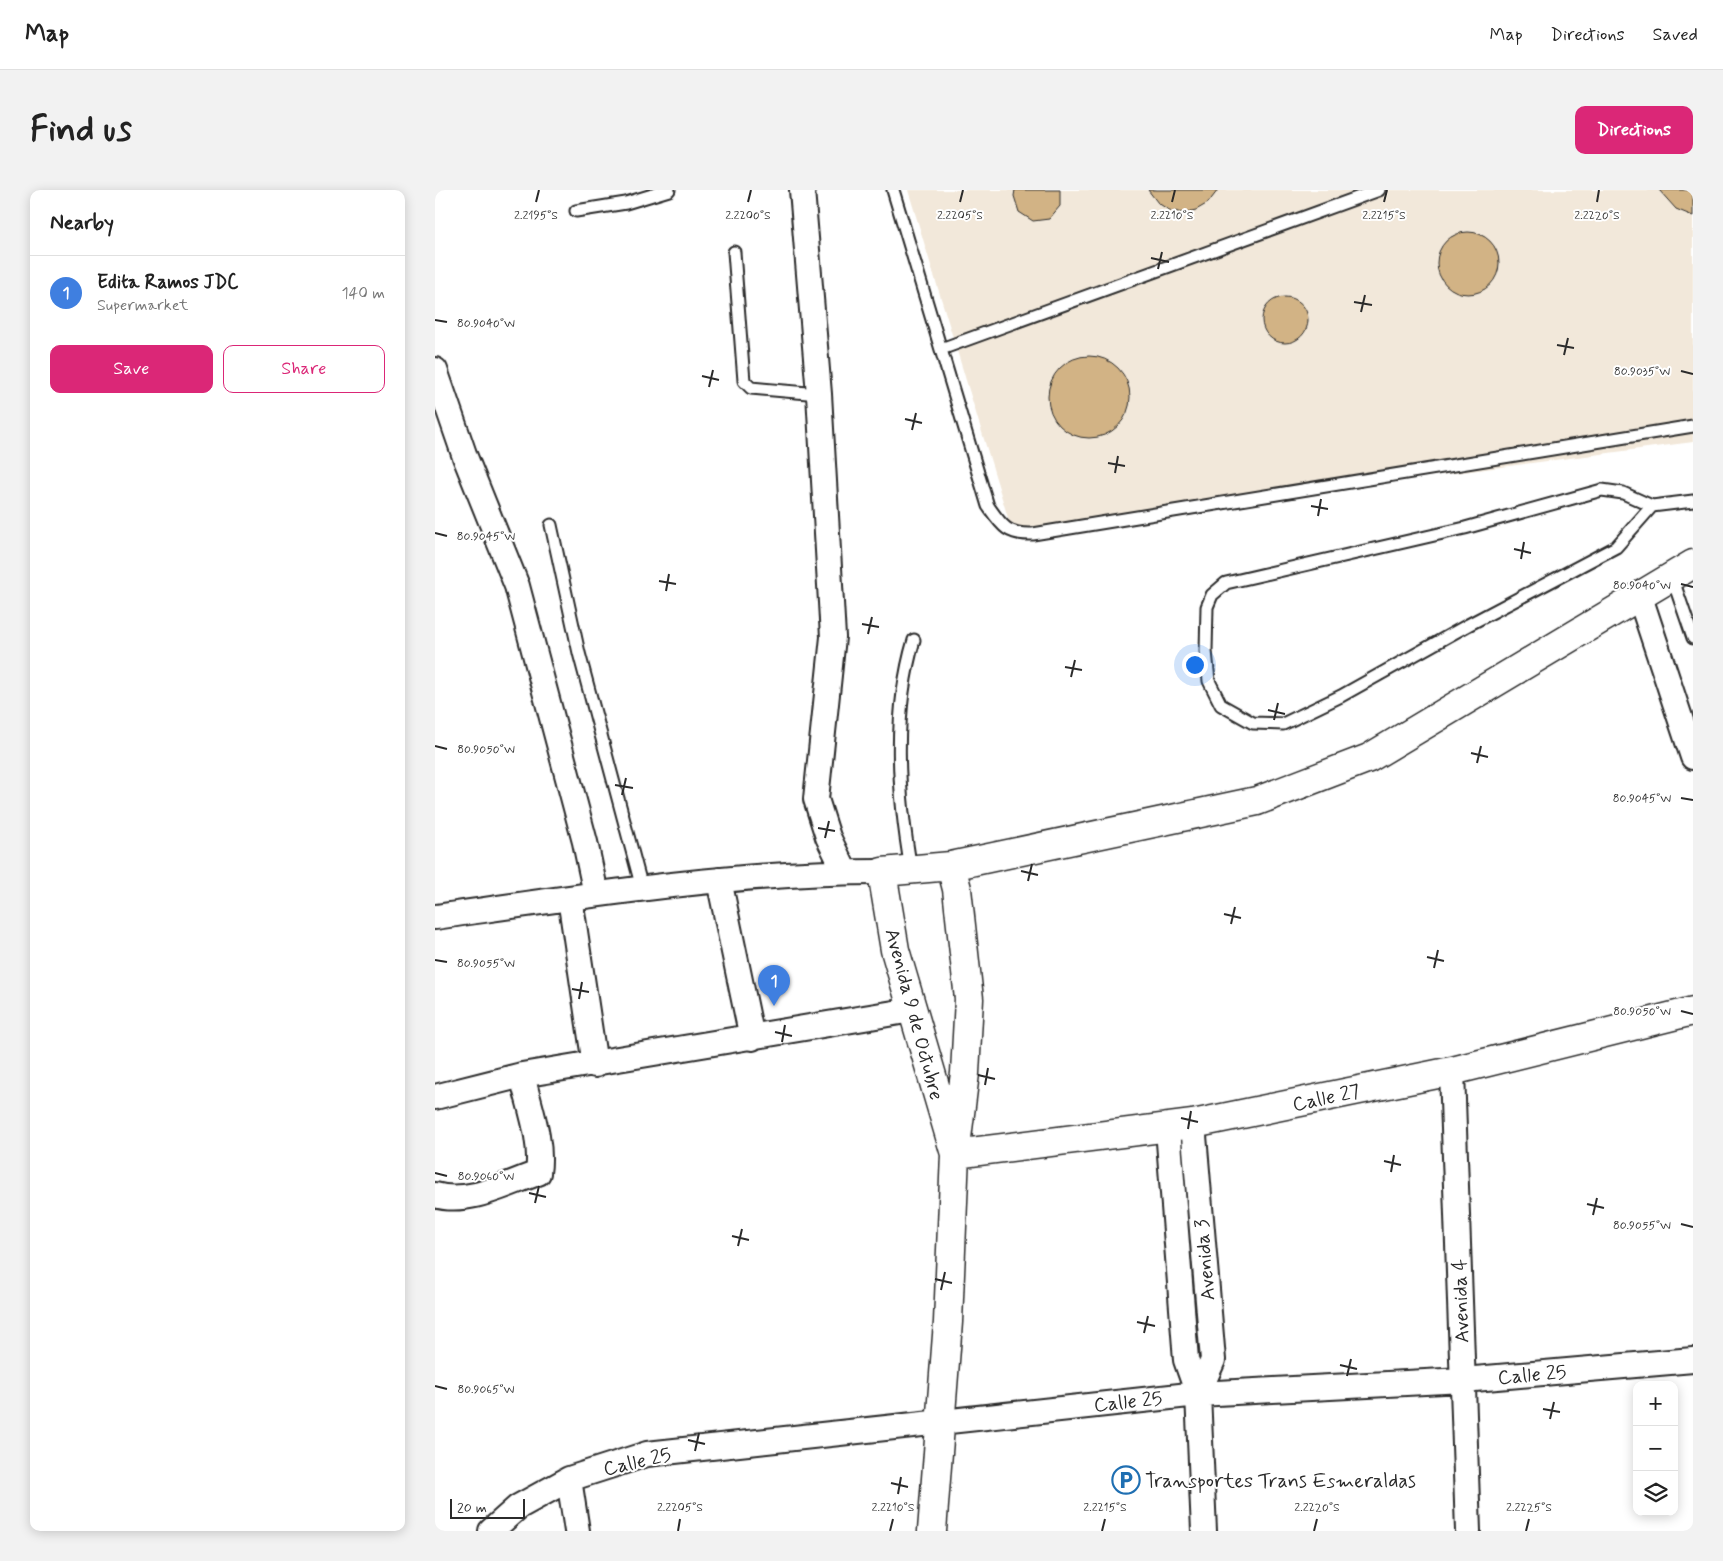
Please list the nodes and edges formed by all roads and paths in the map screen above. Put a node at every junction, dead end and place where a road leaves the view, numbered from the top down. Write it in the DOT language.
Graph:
graph roads {
  1 [pos="669,190"];
  2 [pos="802,190"];
  3 [pos="893,190"];
  4 [pos="1379,190"];
  5 [pos="576,211"];
  6 [pos="734,252"];
  7 [pos="941,348"];
  8 [pos="435,370"];
  9 [pos="819,394"];
  10 [pos="1693,426"];
  11 [pos="1693,501"];
  12 [pos="1652,506"];
  13 [pos="551,525"];
  14 [pos="1683,570"];
  15 [pos="1640,597"];
  16 [pos="1693,638"];
  17 [pos="914,640"];
  18 [pos="1693,757"];
  19 [pos="951,866"];
  20 [pos="911,871"];
  21 [pos="845,872"];
  22 [pos="881,872"];
  23 [pos="719,880"];
  24 [pos="642,888"];
  25 [pos="596,894"];
  26 [pos="570,898"];
  27 [pos="435,916"];
  28 [pos="911,1010"];
  29 [pos="1693,1011"];
  30 [pos="752,1038"];
  31 [pos="595,1064"];
  32 [pos="1452,1071"];
  33 [pos="522,1075"];
  34 [pos="435,1097"];
  35 [pos="1181,1126"];
  36 [pos="955,1154"];
  37 [pos="435,1195"];
  38 [pos="1693,1360"];
  39 [pos="1463,1380"];
  40 [pos="1198,1394"];
  41 [pos="939,1422"];
  42 [pos="569,1479"];
  43 [pos="491,1531"];
  44 [pos="577,1531"];
  45 [pos="932,1531"];
  46 [pos="1204,1531"];
  47 [pos="1468,1531"];
  1 -- 5 [label="lane"];
  2 -- 9 [label="street"];
  3 -- 7 [label="lane"];
  4 -- 7 [label="lane"];
  6 -- 9 [label="lane"];
  7 -- 10 [label="lane"];
  8 -- 25 [label="street"];
  9 -- 21 [label="street"];
  11 -- 12 [label="lane"];
  12 -- 12 [label="lane"];
  13 -- 24 [label="lane"];
  14 -- 15 [label="main road"];
  14 -- 16 [label="lane"];
  15 -- 18 [label="street"];
  15 -- 19 [label="main road"];
  17 -- 20 [label="lane"];
  19 -- 20 [label="main road"];
  19 -- 36 [label="main road, Avenida 9 de Octubre"];
  20 -- 22 [label="main road"];
  21 -- 22 [label="street"];
  21 -- 23 [label="street"];
  22 -- 28 [label="main road, Avenida 9 de Octubre"];
  23 -- 24 [label="street"];
  23 -- 30 [label="street"];
  24 -- 25 [label="street"];
  25 -- 26 [label="street"];
  26 -- 27 [label="street"];
  26 -- 31 [label="street"];
  28 -- 30 [label="street"];
  28 -- 36 [label="main road, Avenida 9 de Octubre"];
  29 -- 32 [label="main road, Calle 27"];
  30 -- 31 [label="street"];
  31 -- 33 [label="street"];
  32 -- 35 [label="main road, Calle 27"];
  32 -- 39 [label="street, Avenida 4"];
  33 -- 34 [label="street"];
  33 -- 37 [label="street"];
  35 -- 36 [label="main road, Calle 27"];
  35 -- 40 [label="street, Avenida 3"];
  36 -- 41 [label="main road, Avenida 9 de Octubre"];
  38 -- 39 [label="street, Calle 25"];
  39 -- 40 [label="street, Calle 25"];
  39 -- 47 [label="street, Avenida 4"];
  40 -- 41 [label="street, Calle 25"];
  40 -- 46 [label="street, Avenida 3"];
  41 -- 42 [label="street, Calle 25"];
  41 -- 45 [label="main road, Avenida 9 de Octubre"];
  42 -- 43 [label="street, Calle 25"];
  42 -- 44 [label="street"];
}
